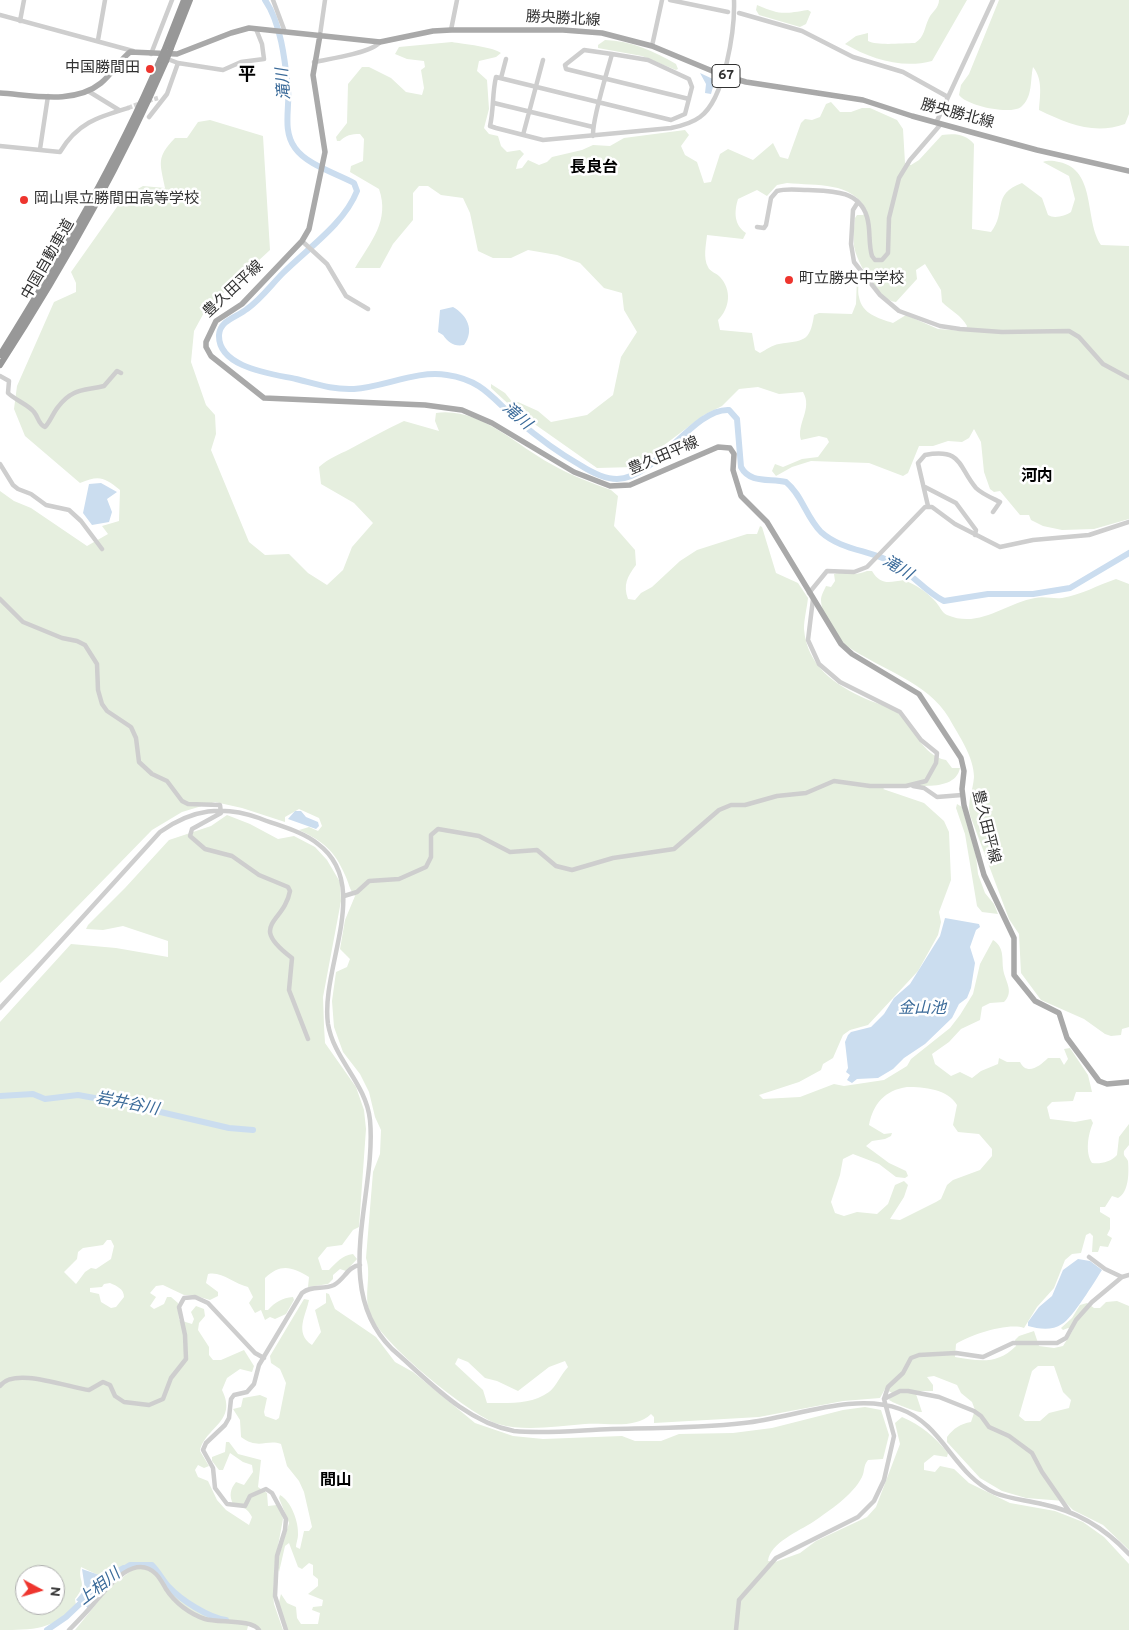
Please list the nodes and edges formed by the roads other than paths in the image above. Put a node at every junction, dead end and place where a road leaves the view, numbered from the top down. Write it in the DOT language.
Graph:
graph roads {
  1 [pos="24,0"];
  2 [pos="105,0"];
  3 [pos="172,0"];
  4 [pos="184,0"];
  5 [pos="190,0"];
  6 [pos="273,0"];
  7 [pos="325,0"];
  8 [pos="457,0"];
  9 [pos="662,0"];
  10 [pos="670,0"];
  11 [pos="734,0"];
  12 [pos="994,0"];
  13 [pos="728,12"];
  14 [pos="739,13"];
  15 [pos="0,16"];
  16 [pos="20,20"];
  17 [pos="257,29"];
  18 [pos="451,30"];
  19 [pos="284,32"];
  20 [pos="320,35"];
  21 [pos="98,40"];
  22 [pos="380,42"];
  23 [pos="652,46"];
  24 [pos="133,51"];
  25 [pos="150,54"];
  26 [pos="612,54"];
  27 [pos="163,57"];
  28 [pos="506,59"];
  29 [pos="543,60"];
  30 [pos="314,62"];
  31 [pos="178,63"];
  32 [pos="722,75"];
  33 [pos="501,78"];
  34 [pos="606,78"];
  35 [pos="536,87"];
  36 [pos="88,91"];
  37 [pos="0,93"];
  38 [pos="48,96"];
  39 [pos="948,97"];
  40 [pos="158,98"];
  41 [pos="164,98"];
  42 [pos="689,99"];
  43 [pos="494,102"];
  44 [pos="600,103"];
  45 [pos="128,108"];
  46 [pos="119,110"];
  47 [pos="530,111"];
  48 [pos="149,117"];
  49 [pos="939,123"];
  50 [pos="594,127"];
  51 [pos="524,135"];
  52 [pos="593,136"];
  53 [pos="0,146"];
  54 [pos="40,149"];
  55 [pos="1129,171"];
  56 [pos="858,202"];
  57 [pos="757,227"];
  58 [pos="303,243"];
  59 [pos="368,309"];
  60 [pos="0,355"];
  61 [pos="0,365"];
  62 [pos="122,373"];
  63 [pos="0,376"];
  64 [pos="1129,378"];
  65 [pos="0,464"];
  66 [pos="925,486"];
  67 [pos="928,506"];
  68 [pos="993,512"];
  69 [pos="1129,522"];
  70 [pos="975,535"];
  71 [pos="102,549"];
  72 [pos="809,593"];
  73 [pos="0,599"];
  74 [pos="813,599"];
  75 [pos="912,786"];
  76 [pos="962,795"];
  77 [pos="222,809"];
  78 [pos="344,896"];
  79 [pos="0,1008"];
  80 [pos="308,1040"];
  81 [pos="1129,1082"];
  82 [pos="1090,1257"];
  83 [pos="360,1265"];
  84 [pos="1127,1275"];
  85 [pos="264,1358"];
  86 [pos="0,1386"];
  87 [pos="884,1402"];
  88 [pos="1069,1511"];
  89 [pos="1129,1554"];
  90 [pos="69,1630"];
  91 [pos="259,1630"];
  92 [pos="286,1630"];
  93 [pos="736,1630"];
  1 -- 16 [label="street"];
  2 -- 21 [label="street"];
  3 -- 25 [label="street"];
  4 -- 27 [label="highway, 中国自動車道"];
  5 -- 27 [label="highway, 中国自動車道, bridge"];
  6 -- 19 [label="street"];
  7 -- 20 [label="street"];
  8 -- 18 [label="street"];
  9 -- 23 [label="street"];
  10 -- 13 [label="street"];
  11 -- 32 [label="street"];
  12 -- 39 [label="street"];
  14 -- 39 [label="street"];
  15 -- 16 [label="street"];
  16 -- 21 [label="street"];
  17 -- 19 [label="main road, 勝央勝北線 / 67"];
  17 -- 27 [label="main road, 勝央勝北線 / 67"];
  17 -- 31 [label="street"];
  18 -- 22 [label="main road, 勝央勝北線 / 67"];
  18 -- 23 [label="main road, 勝央勝北線 / 67"];
  19 -- 20 [label="main road, 勝央勝北線 / 67"];
  20 -- 22 [label="main road, 勝央勝北線 / 67"];
  20 -- 30 [label="main road, 豊久田平線"];
  21 -- 24 [label="street"];
  22 -- 30 [label="street"];
  23 -- 32 [label="main road, 勝央勝北線 / 67"];
  24 -- 25 [label="main road, 勝央勝北線 / 67"];
  24 -- 36 [label="main road"];
  25 -- 27 [label="main road, 勝央勝北線 / 67"];
  26 -- 34 [label="street"];
  26 -- 34 [label="street"];
  26 -- 42 [label="street"];
  27 -- 31 [label="street"];
  27 -- 60 [label="highway, 中国自動車道"];
  27 -- 61 [label="highway, 中国自動車道"];
  28 -- 33 [label="street"];
  29 -- 35 [label="street"];
  30 -- 58 [label="main road, 豊久田平線"];
  31 -- 41 [label="street"];
  32 -- 49 [label="main road, 勝央勝北線 / 67"];
  32 -- 52 [label="street"];
  33 -- 35 [label="street"];
  33 -- 43 [label="street"];
  34 -- 42 [label="street"];
  34 -- 44 [label="street"];
  35 -- 44 [label="street"];
  35 -- 47 [label="street"];
  36 -- 38 [label="main road"];
  36 -- 46 [label="street"];
  37 -- 38 [label="main road"];
  38 -- 54 [label="street"];
  39 -- 49 [label="street"];
  40 -- 41 [label="street"];
  41 -- 48 [label="street"];
  42 -- 44 [label="street"];
  43 -- 47 [label="street"];
  43 -- 51 [label="street"];
  44 -- 50 [label="street"];
  45 -- 46 [label="street"];
  46 -- 54 [label="street"];
  47 -- 50 [label="street"];
  47 -- 51 [label="street"];
  49 -- 55 [label="main road, 勝央勝北線 / 67"];
  49 -- 56 [label="street"];
  50 -- 52 [label="street"];
  51 -- 52 [label="street"];
  53 -- 54 [label="street"];
  56 -- 57 [label="street"];
  56 -- 64 [label="street"];
  58 -- 59 [label="street"];
  58 -- 72 [label="main road, 豊久田平線"];
  62 -- 63 [label="street"];
  65 -- 71 [label="street"];
  66 -- 67 [label="street"];
  66 -- 68 [label="street"];
  66 -- 70 [label="street"];
  67 -- 70 [label="street"];
  67 -- 72 [label="street"];
  69 -- 70 [label="street"];
  72 -- 74 [label="main road, 豊久田平線"];
  73 -- 77 [label="street"];
  74 -- 75 [label="street"];
  74 -- 76 [label="main road, 豊久田平線"];
  75 -- 76 [label="street"];
  75 -- 78 [label="street"];
  76 -- 81 [label="main road, 豊久田平線"];
  77 -- 78 [label="street"];
  77 -- 79 [label="street"];
  77 -- 80 [label="street"];
  78 -- 83 [label="street"];
  82 -- 84 [label="street"];
  83 -- 85 [label="street"];
  83 -- 87 [label="street"];
  84 -- 87 [label="street"];
  85 -- 86 [label="street"];
  85 -- 92 [label="street"];
  87 -- 88 [label="street"];
  87 -- 88 [label="street"];
  87 -- 93 [label="street"];
  88 -- 89 [label="street"];
  90 -- 91 [label="street"];
}
